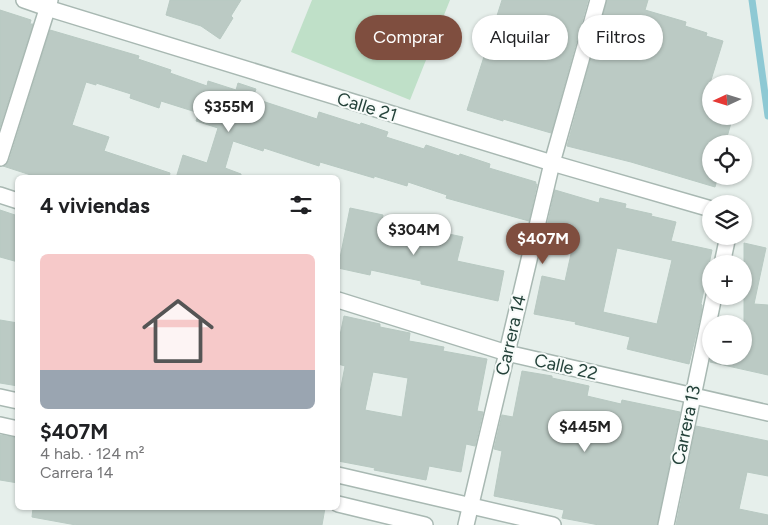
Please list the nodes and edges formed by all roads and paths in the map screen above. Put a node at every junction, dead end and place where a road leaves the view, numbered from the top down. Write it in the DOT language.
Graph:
graph roads {
  1 [pos="24,0"];
  2 [pos="598,0"];
  3 [pos="49,4"];
  4 [pos="0,158"];
  5 [pos="552,163"];
  6 [pos="0,195"];
  7 [pos="15,200"];
  8 [pos="702,206"];
  9 [pos="340,301"];
  10 [pos="712,305"];
  11 [pos="507,353"];
  12 [pos="0,396"];
  13 [pos="692,396"];
  14 [pos="15,400"];
  15 [pos="768,413"];
  16 [pos="0,425"];
  17 [pos="15,428"];
  18 [pos="340,476"];
  19 [pos="340,504"];
  20 [pos="471,506"];
  21 [pos="425,525"];
  22 [pos="466,525"];
  23 [pos="553,525"];
  24 [pos="666,525"];
  1 -- 3 [label="street, Calle 21"];
  2 -- 5 [label="street, Carrera 14"];
  3 -- 4 [label="street"];
  3 -- 5 [label="street, Calle 21"];
  5 -- 8 [label="street, Calle 21"];
  5 -- 11 [label="street, Carrera 14"];
  6 -- 7 [label="street"];
  9 -- 11 [label="street, Calle 22"];
  10 -- 13 [label="street, Carrera 13"];
  11 -- 13 [label="street, Calle 22"];
  11 -- 20 [label="street, Carrera 14"];
  12 -- 14 [label="street"];
  13 -- 15 [label="street, Calle 22"];
  13 -- 24 [label="street, Carrera 13"];
  16 -- 17 [label="street"];
  18 -- 20 [label="street"];
  19 -- 21 [label="street"];
  20 -- 22 [label="street, Carrera 14"];
  20 -- 23 [label="street"];
}
